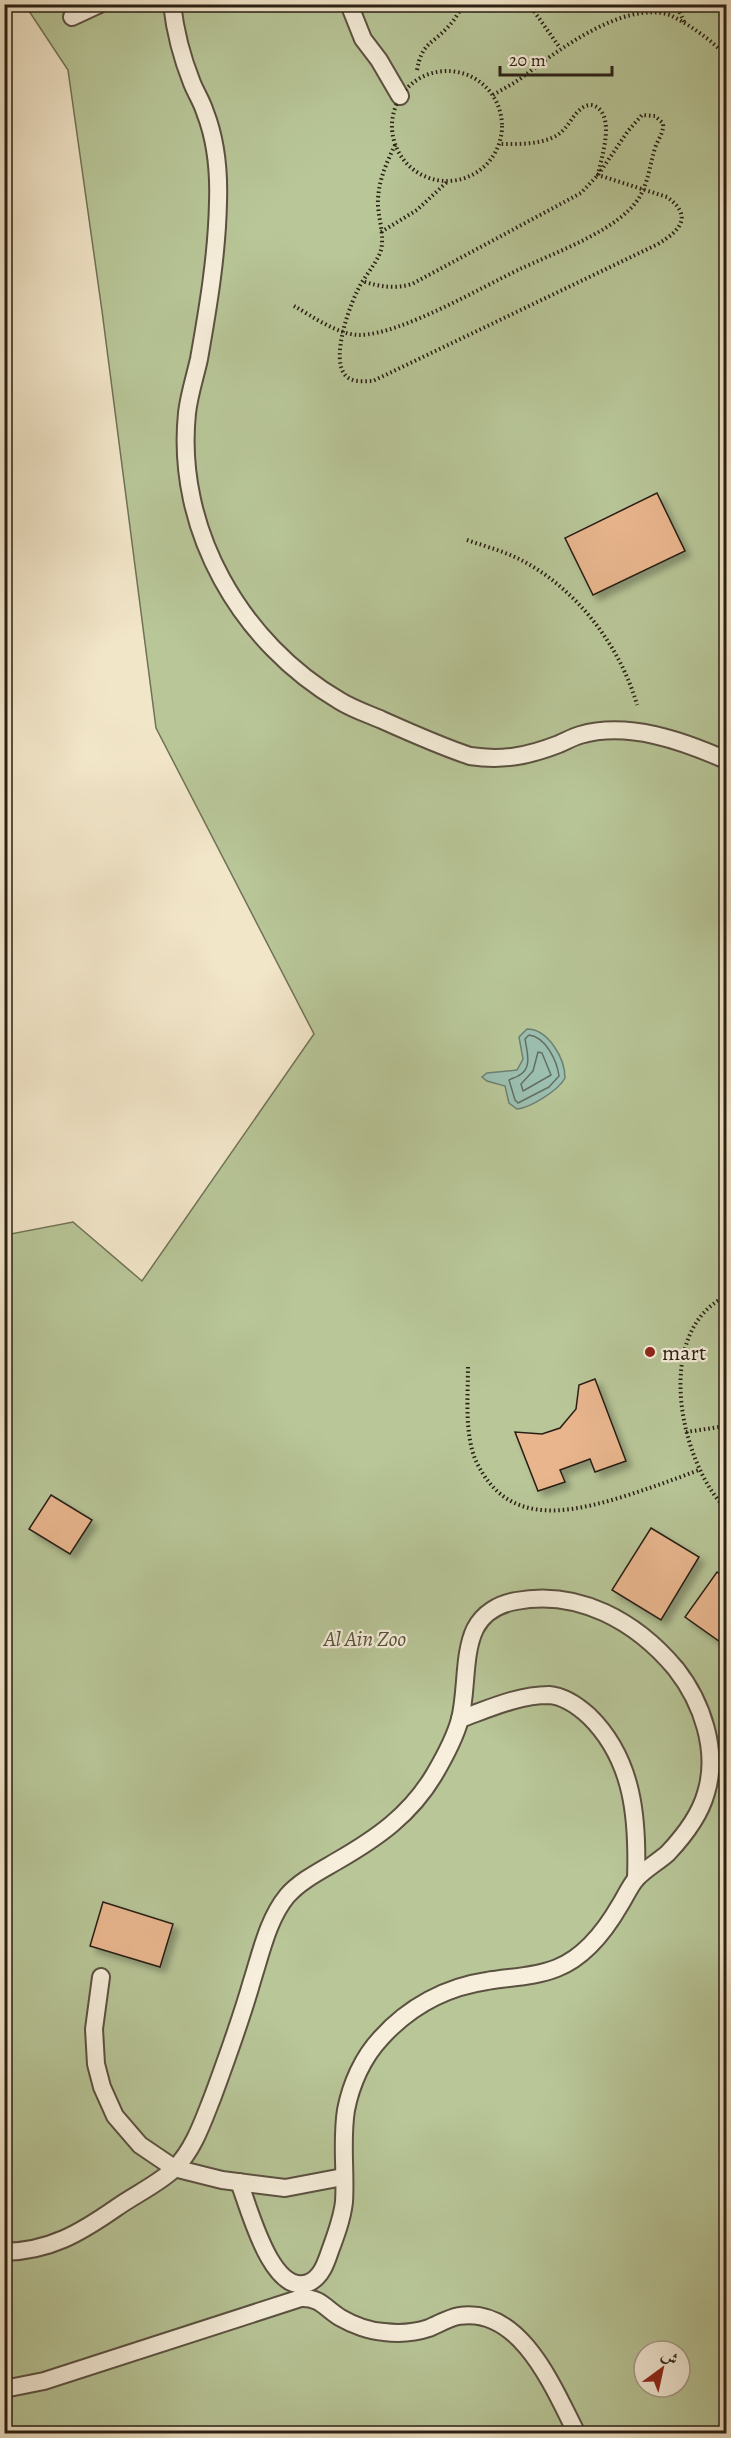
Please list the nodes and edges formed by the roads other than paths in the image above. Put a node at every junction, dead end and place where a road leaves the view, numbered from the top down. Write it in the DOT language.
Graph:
graph roads {
  1 [pos="100,4"];
  2 [pos="172,4"];
  3 [pos="349,4"];
  4 [pos="72,16"];
  5 [pos="400,96"];
  6 [pos="726,760"];
  7 [pos="460,1719"];
  8 [pos="636,1879"];
  9 [pos="101,1977"];
  10 [pos="174,2168"];
  11 [pos="343,2177"];
  12 [pos="239,2182"];
  13 [pos="4,2252"];
  14 [pos="302,2292"];
  15 [pos="4,2389"];
  16 [pos="577,2433"];
  1 -- 4 [label="lane"];
  2 -- 6 [label="lane"];
  3 -- 5 [label="lane"];
  7 -- 8 [label="lane"];
  7 -- 8 [label="lane"];
  7 -- 10 [label="lane"];
  8 -- 11 [label="lane"];
  9 -- 10 [label="lane"];
  10 -- 12 [label="lane"];
  10 -- 13 [label="lane"];
  11 -- 12 [label="lane"];
  11 -- 14 [label="lane"];
  12 -- 14 [label="lane"];
  14 -- 15 [label="lane"];
  14 -- 16 [label="lane"];
}
